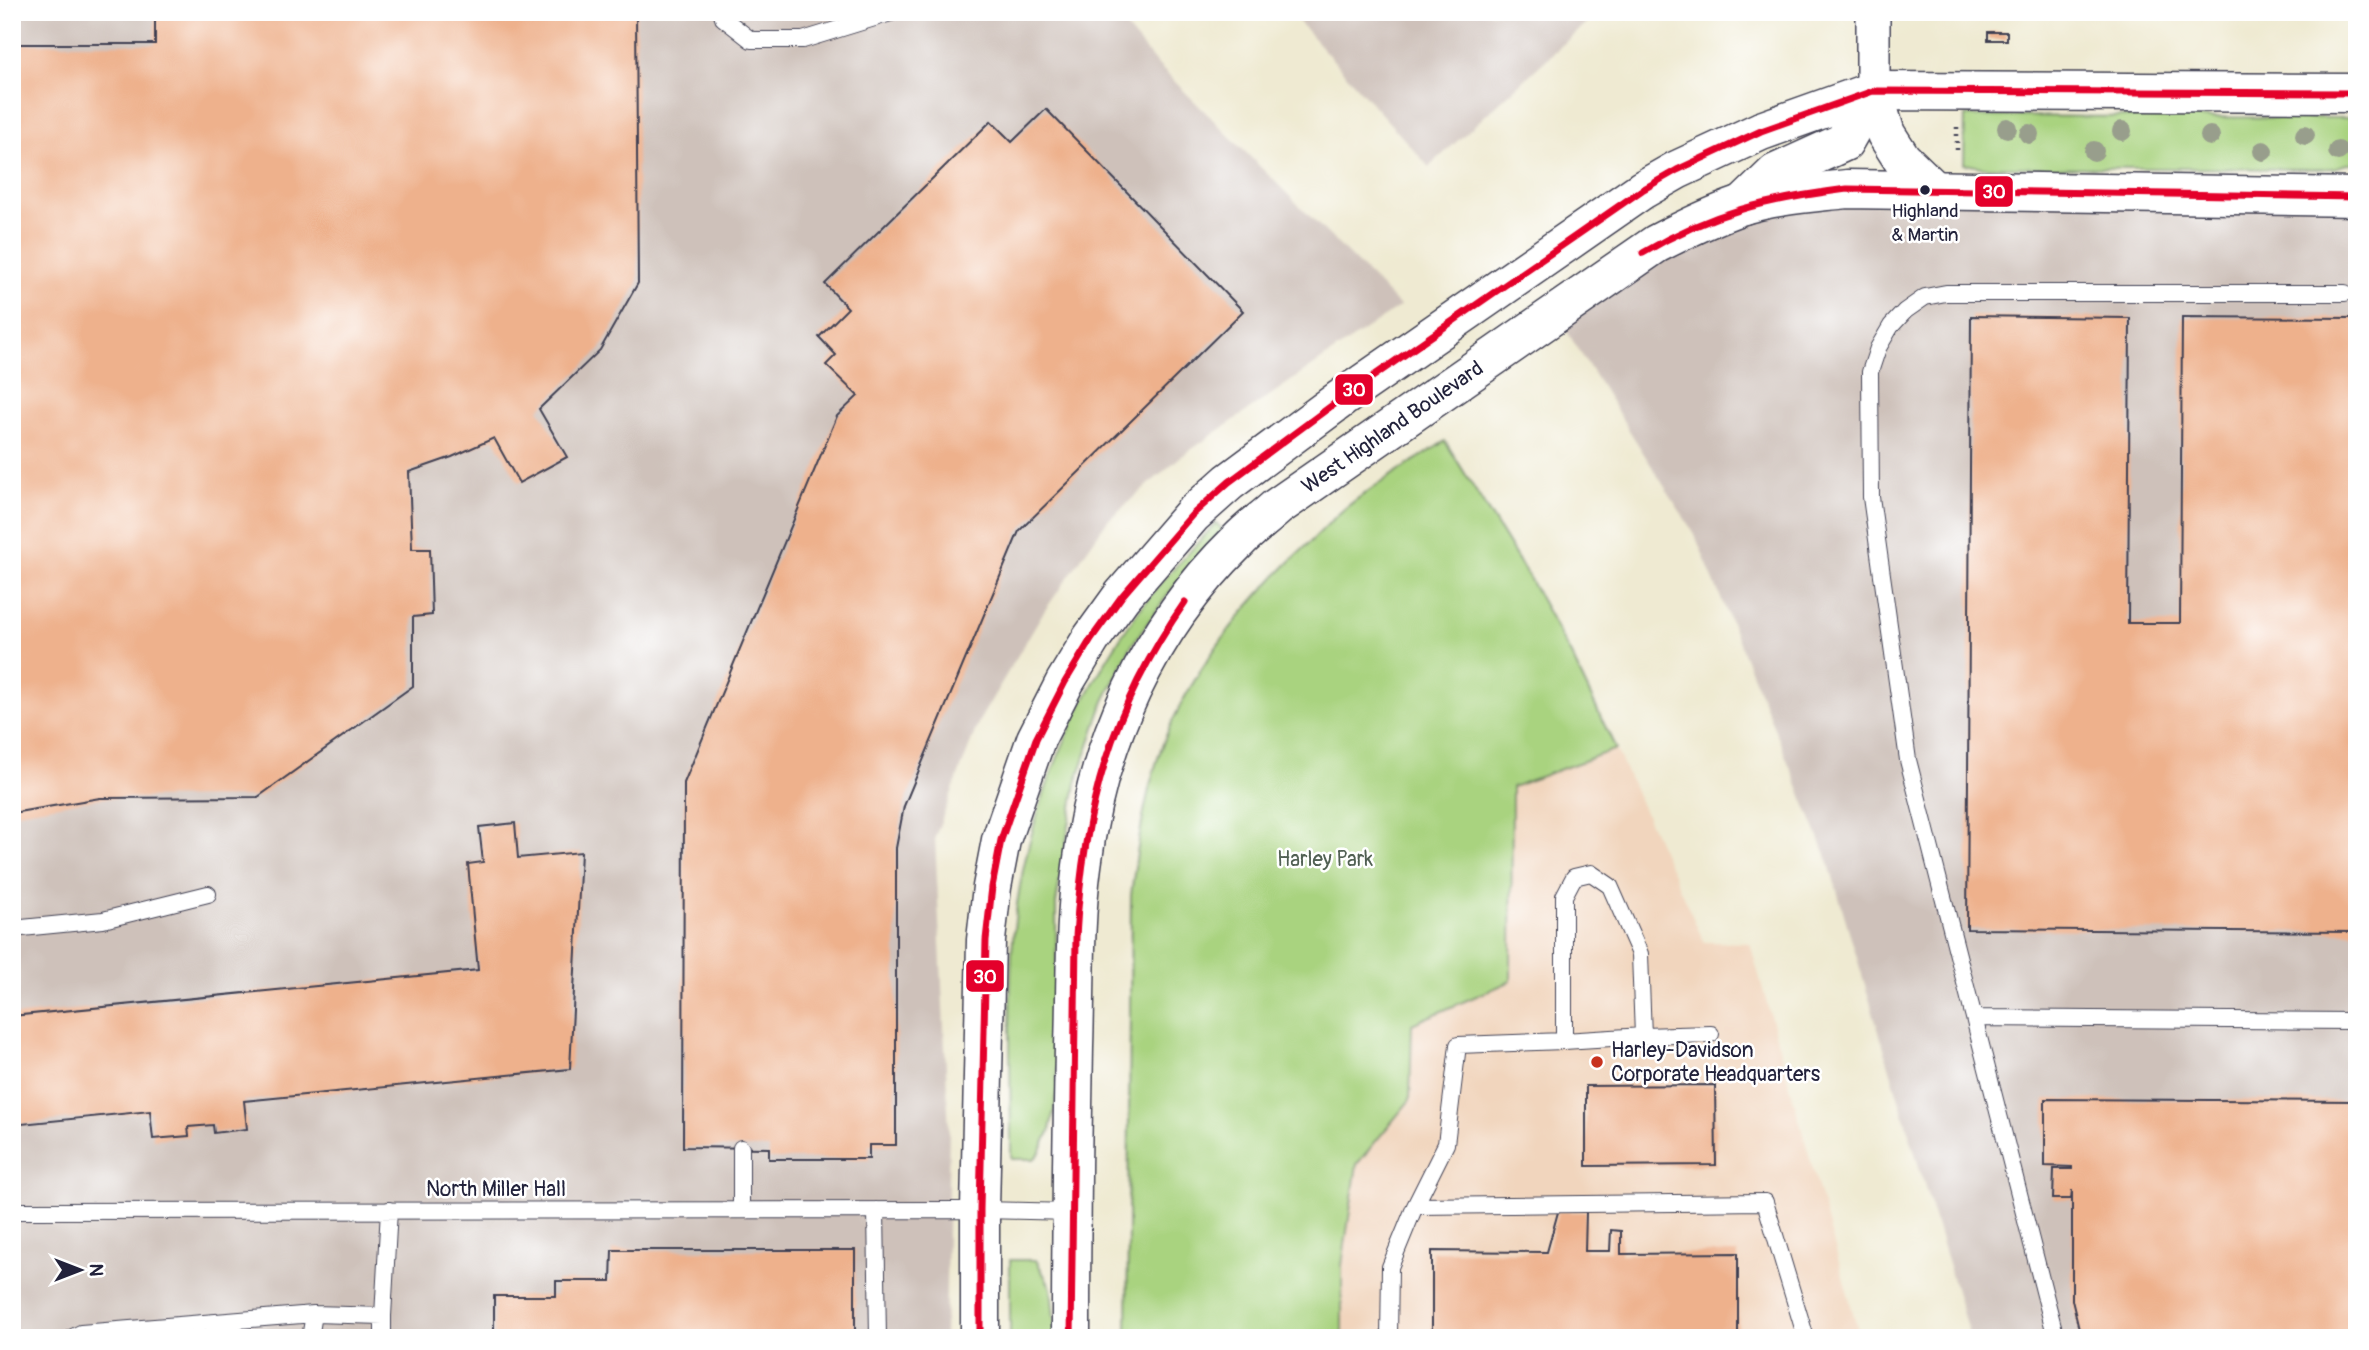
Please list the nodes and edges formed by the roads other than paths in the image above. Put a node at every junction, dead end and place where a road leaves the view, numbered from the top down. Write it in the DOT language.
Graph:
graph roads {
  1 [pos="722,12"];
  2 [pos="894,12"];
  3 [pos="1873,12"];
  4 [pos="1873,91"];
  5 [pos="2357,93"];
  6 [pos="1945,175"];
  7 [pos="2357,197"];
  8 [pos="1742,206"];
  9 [pos="2345,293"];
  10 [pos="208,894"];
  11 [pos="12,929"];
  12 [pos="1974,1018"];
  13 [pos="2357,1021"];
  14 [pos="1711,1034"];
  15 [pos="1643,1037"];
  16 [pos="1564,1041"];
  17 [pos="741,1148"];
  18 [pos="1415,1206"];
  19 [pos="389,1210"];
  20 [pos="741,1210"];
  21 [pos="876,1210"];
  22 [pos="980,1210"];
  23 [pos="12,1211"];
  24 [pos="1071,1212"];
  25 [pos="314,1314"];
  26 [pos="383,1316"];
  27 [pos="71,1338"];
  28 [pos="310,1338"];
  29 [pos="383,1338"];
  30 [pos="878,1338"];
  31 [pos="980,1338"];
  32 [pos="1071,1338"];
  33 [pos="1390,1338"];
  34 [pos="1807,1338"];
  35 [pos="2056,1338"];
  1 -- 2 [label="lane"];
  3 -- 4 [label="street"];
  4 -- 5 [label="street"];
  4 -- 6 [label="street"];
  4 -- 8 [label="street"];
  4 -- 22 [label="street"];
  6 -- 7 [label="street, West Highland Boulevard"];
  6 -- 8 [label="street, West Highland Boulevard"];
  8 -- 24 [label="street, West Highland Boulevard"];
  9 -- 12 [label="lane"];
  10 -- 11 [label="lane"];
  12 -- 13 [label="lane"];
  12 -- 35 [label="lane"];
  14 -- 15 [label="lane"];
  15 -- 16 [label="lane"];
  15 -- 16 [label="lane"];
  16 -- 18 [label="lane"];
  17 -- 20 [label="lane"];
  18 -- 33 [label="lane"];
  18 -- 34 [label="lane"];
  19 -- 20 [label="lane, North Miller Hall"];
  19 -- 23 [label="lane, North Miller Hall"];
  19 -- 26 [label="lane"];
  20 -- 21 [label="lane, North Miller Hall"];
  21 -- 22 [label="lane, North Miller Hall"];
  21 -- 30 [label="lane"];
  22 -- 24 [label="lane, North Miller Hall"];
  22 -- 31 [label="street"];
  24 -- 32 [label="street, West Highland Boulevard"];
  25 -- 26 [label="lane"];
  25 -- 27 [label="lane"];
  25 -- 28 [label="lane"];
  26 -- 29 [label="lane"];
}
